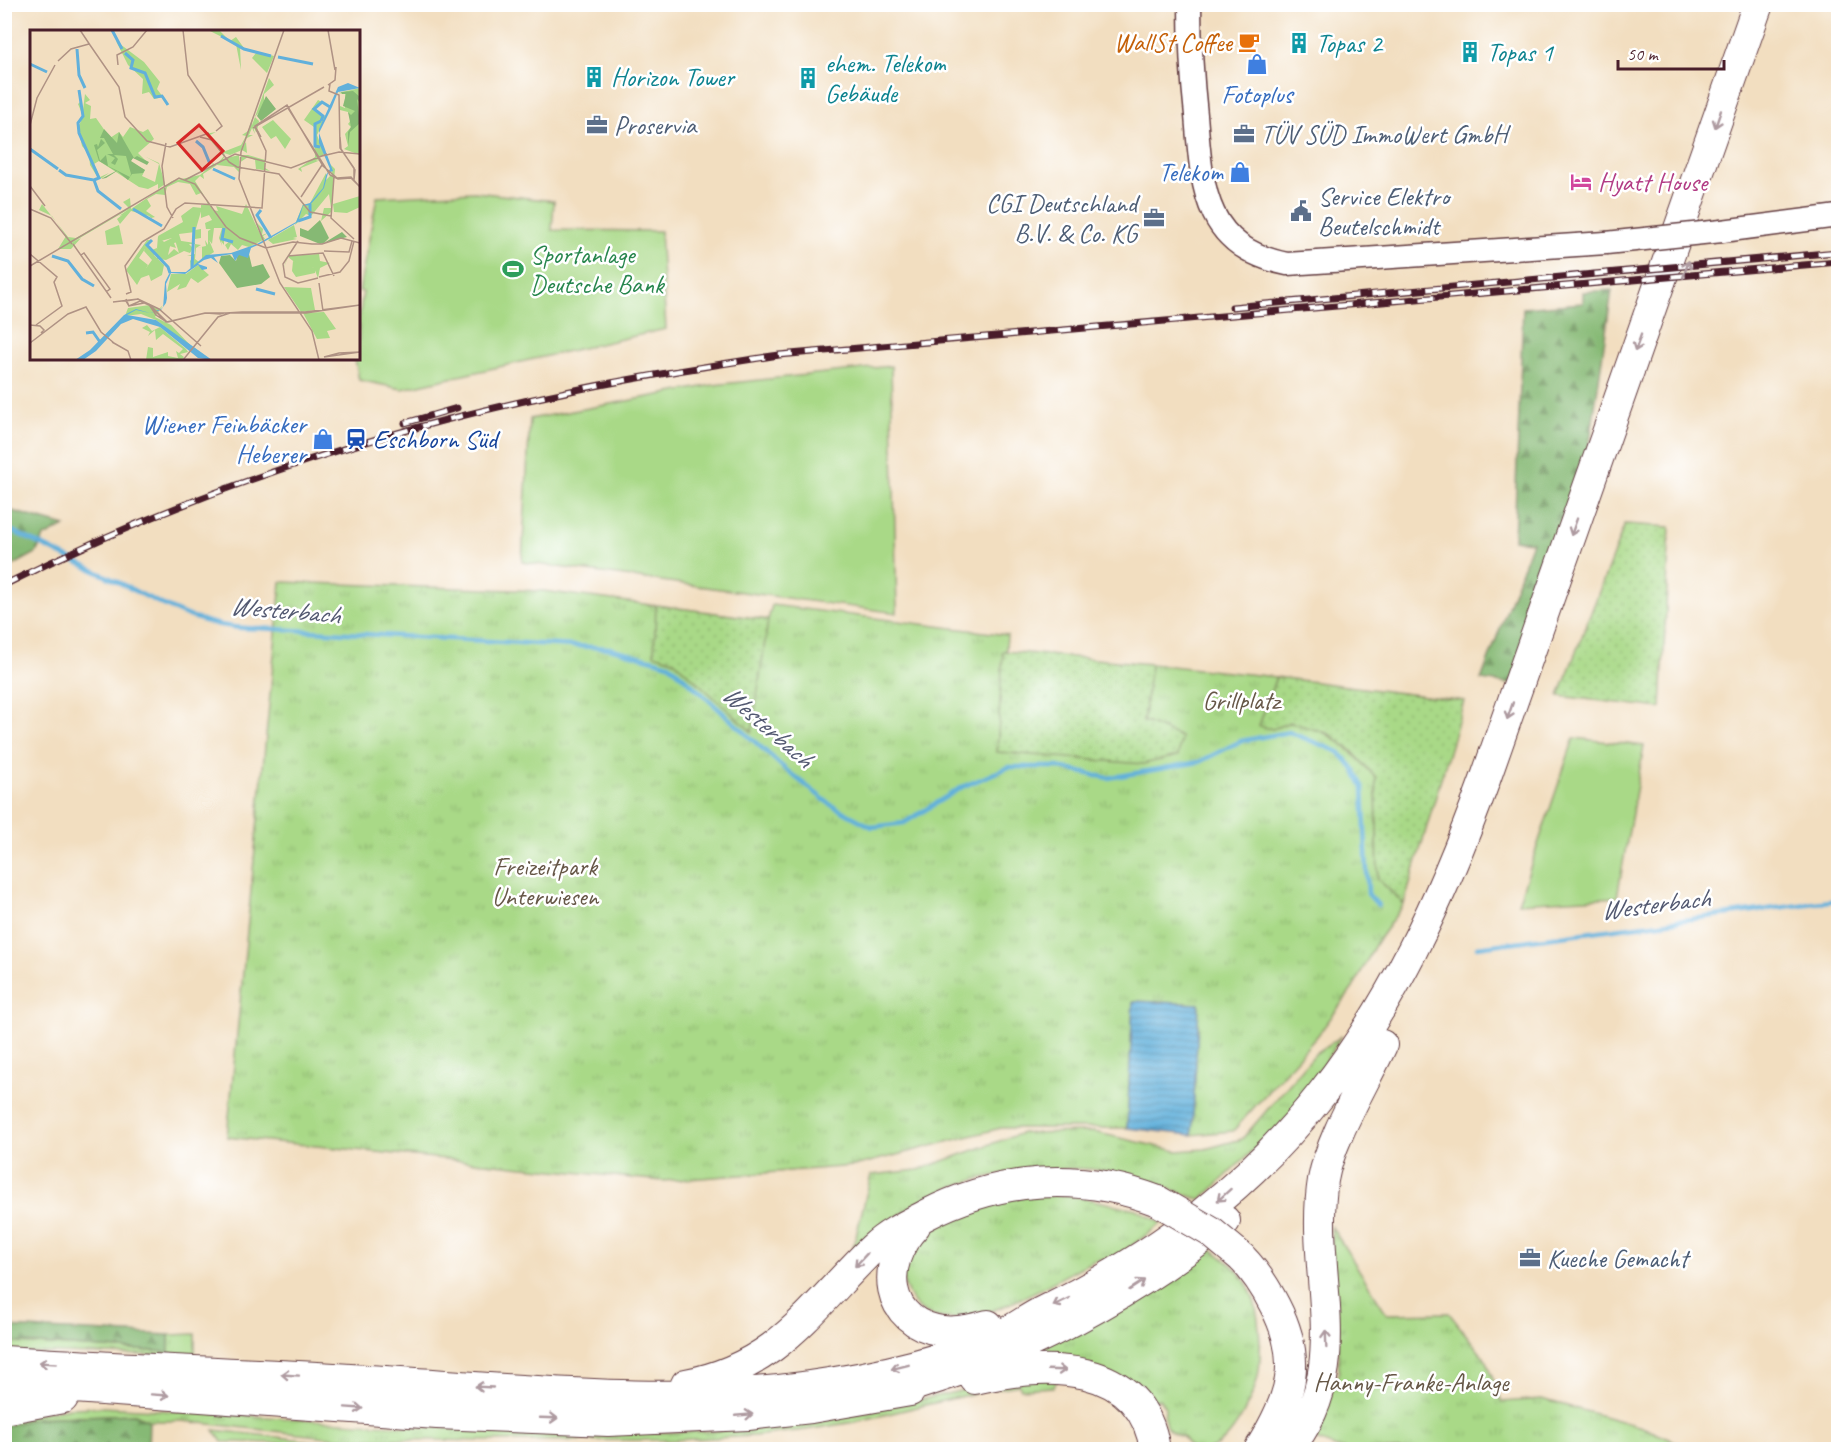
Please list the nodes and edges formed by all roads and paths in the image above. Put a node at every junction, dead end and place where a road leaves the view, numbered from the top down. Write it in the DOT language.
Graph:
graph roads {
  1 [pos="1758,4"];
  2 [pos="1778,4"];
  3 [pos="1190,5"];
  4 [pos="1839,216"];
  5 [pos="1382,1045"];
  6 [pos="925,1215"];
  7 [pos="1032,1316"];
  8 [pos="4,1360"];
  9 [pos="4,1383"];
  10 [pos="101,1392"];
  11 [pos="585,1392"];
  12 [pos="892,1393"];
  13 [pos="4,1409"];
  14 [pos="1270,1437"];
  15 [pos="1155,1449"];
  1 -- 7 [label="highway, one-way"];
  5 -- 2 [label="highway, one-way"];
  3 -- 4 [label="street, bridge"];
  12 -- 5 [label="highway, one-way"];
  14 -- 5 [label="highway, one-way"];
  6 -- 7 [label="highway"];
  6 -- 11 [label="highway, one-way"];
  6 -- 14 [label="highway, bridge"];
  7 -- 11 [label="highway, one-way"];
  11 -- 8 [label="highway, one-way"];
  9 -- 10 [label="highway"];
  10 -- 12 [label="highway, one-way"];
  10 -- 13 [label="highway"];
  12 -- 15 [label="highway, one-way"];
}
